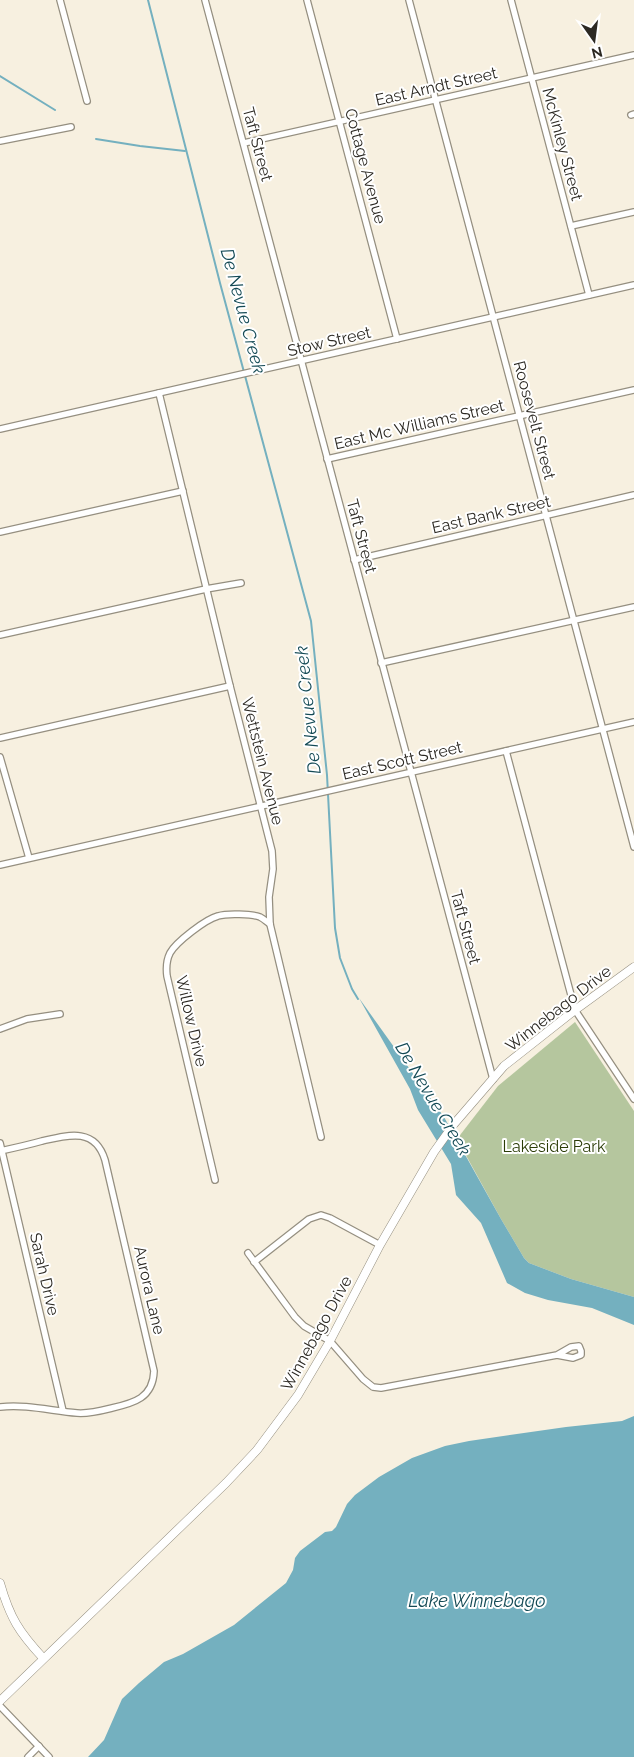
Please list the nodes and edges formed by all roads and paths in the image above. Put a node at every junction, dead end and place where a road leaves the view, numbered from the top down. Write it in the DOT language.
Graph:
graph roads {
  1 [pos="60,0"];
  2 [pos="205,0"];
  3 [pos="307,0"];
  4 [pos="409,0"];
  5 [pos="511,0"];
  6 [pos="634,55"];
  7 [pos="532,78"];
  8 [pos="436,100"];
  9 [pos="87,101"];
  10 [pos="340,122"];
  11 [pos="71,126"];
  12 [pos="0,141"];
  13 [pos="244,143"];
  14 [pos="634,212"];
  15 [pos="571,226"];
  16 [pos="634,285"];
  17 [pos="589,295"];
  18 [pos="493,317"];
  19 [pos="397,339"];
  20 [pos="301,361"];
  21 [pos="634,390"];
  22 [pos="160,393"];
  23 [pos="519,416"];
  24 [pos="0,429"];
  25 [pos="327,459"];
  26 [pos="183,491"];
  27 [pos="634,495"];
  28 [pos="547,515"];
  29 [pos="0,532"];
  30 [pos="354,560"];
  31 [pos="241,583"];
  32 [pos="206,588"];
  33 [pos="634,606"];
  34 [pos="573,620"];
  35 [pos="0,635"];
  36 [pos="381,663"];
  37 [pos="230,686"];
  38 [pos="634,722"];
  39 [pos="602,729"];
  40 [pos="0,738"];
  41 [pos="506,751"];
  42 [pos="0,757"];
  43 [pos="410,772"];
  44 [pos="261,806"];
  45 [pos="634,847"];
  46 [pos="29,858"];
  47 [pos="0,866"];
  48 [pos="270,924"];
  49 [pos="634,967"];
  50 [pos="575,1010"];
  51 [pos="60,1014"];
  52 [pos="0,1029"];
  53 [pos="493,1079"];
  54 [pos="634,1099"];
  55 [pos="321,1137"];
  56 [pos="0,1143"];
  57 [pos="1,1151"];
  58 [pos="215,1180"];
  59 [pos="380,1245"];
  60 [pos="248,1253"];
  61 [pos="254,1262"];
  62 [pos="330,1340"];
  63 [pos="557,1355"];
  64 [pos="0,1407"];
  65 [pos="63,1411"];
  66 [pos="0,1583"];
  67 [pos="43,1658"];
  68 [pos="0,1701"];
  69 [pos="0,1706"];
  70 [pos="39,1746"];
  71 [pos="28,1757"];
  72 [pos="49,1757"];
  1 -- 9 [label="street"];
  2 -- 13 [label="street, Taft Street"];
  3 -- 10 [label="street, Cottage Avenue"];
  4 -- 8 [label="street, Roosevelt Street"];
  5 -- 7 [label="street, McKinley Street"];
  6 -- 7 [label="street, East Arndt Street"];
  7 -- 8 [label="street, East Arndt Street"];
  7 -- 15 [label="street, McKinley Street"];
  8 -- 10 [label="street, East Arndt Street"];
  8 -- 18 [label="street, Roosevelt Street"];
  10 -- 13 [label="street, East Arndt Street"];
  10 -- 19 [label="street, Cottage Avenue"];
  11 -- 12 [label="street"];
  13 -- 20 [label="street, Taft Street"];
  14 -- 15 [label="street"];
  15 -- 17 [label="street, McKinley Street"];
  16 -- 17 [label="street, Stow Street"];
  17 -- 18 [label="street, Stow Street"];
  18 -- 19 [label="street, Stow Street"];
  18 -- 23 [label="street, Roosevelt Street"];
  19 -- 20 [label="street, Stow Street"];
  20 -- 22 [label="street, Stow Street"];
  20 -- 25 [label="street, Taft Street"];
  21 -- 23 [label="street, East Mc Williams Street"];
  22 -- 24 [label="street, Stow Street"];
  22 -- 26 [label="street, Wettstein Avenue"];
  23 -- 25 [label="street, East Mc Williams Street"];
  23 -- 28 [label="street, Roosevelt Street"];
  25 -- 30 [label="street, Taft Street"];
  26 -- 29 [label="street"];
  26 -- 32 [label="street, Wettstein Avenue"];
  27 -- 28 [label="street, East Bank Street"];
  28 -- 30 [label="street, East Bank Street"];
  28 -- 34 [label="street, Roosevelt Street"];
  30 -- 36 [label="street, Taft Street"];
  31 -- 32 [label="street"];
  32 -- 35 [label="street"];
  32 -- 37 [label="street, Wettstein Avenue"];
  33 -- 34 [label="street"];
  34 -- 36 [label="street"];
  34 -- 39 [label="street, Roosevelt Street"];
  36 -- 43 [label="street, Taft Street"];
  37 -- 40 [label="street"];
  37 -- 44 [label="street, Wettstein Avenue"];
  38 -- 39 [label="street, East Scott Street"];
  39 -- 41 [label="street, East Scott Street"];
  39 -- 45 [label="street, Roosevelt Street"];
  41 -- 43 [label="street, East Scott Street"];
  41 -- 50 [label="street"];
  42 -- 46 [label="street"];
  43 -- 44 [label="street, East Scott Street"];
  43 -- 53 [label="street, Taft Street"];
  44 -- 46 [label="street, East Scott Street"];
  44 -- 48 [label="street, Wettstein Avenue"];
  46 -- 47 [label="street, East Scott Street"];
  48 -- 55 [label="street, Wettstein Avenue"];
  48 -- 58 [label="street, Willow Drive"];
  49 -- 50 [label="main road, Winnebago Drive"];
  50 -- 53 [label="main road, Winnebago Drive"];
  50 -- 54 [label="street"];
  51 -- 52 [label="street"];
  53 -- 59 [label="main road, Winnebago Drive"];
  56 -- 57 [label="street, Sarah Drive"];
  57 -- 65 [label="street, Sarah Drive"];
  57 -- 65 [label="street, Aurora Lane"];
  59 -- 61 [label="street"];
  59 -- 62 [label="main road, Winnebago Drive"];
  60 -- 61 [label="street"];
  61 -- 62 [label="street"];
  62 -- 63 [label="street"];
  62 -- 67 [label="main road, Winnebago Drive"];
  64 -- 65 [label="street, Aurora Lane"];
  66 -- 67 [label="main road"];
  67 -- 68 [label="main road, Winnebago Drive"];
  69 -- 70 [label="street"];
  70 -- 71 [label="street"];
  70 -- 72 [label="street"];
}
